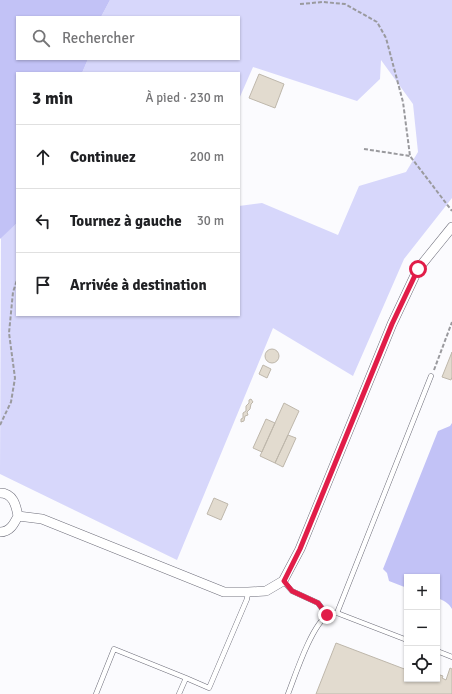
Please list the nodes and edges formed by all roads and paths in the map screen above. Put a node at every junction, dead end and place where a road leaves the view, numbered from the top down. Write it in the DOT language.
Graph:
graph roads {
  1 [pos="300,4"];
  2 [pos="364,149"];
  3 [pos="410,156"];
  4 [pos="452,210"];
  5 [pos="452,227"];
  6 [pos="16,283"];
  7 [pos="452,322"];
  8 [pos="431,376"];
  9 [pos="0,425"];
  10 [pos="0,493"];
  11 [pos="18,516"];
  12 [pos="0,532"];
  13 [pos="284,581"];
  14 [pos="248,592"];
  15 [pos="337,612"];
  16 [pos="327,615"];
  17 [pos="404,639"];
  18 [pos="440,653"];
  19 [pos="452,657"];
  20 [pos="186,678"];
  21 [pos="96,694"];
  22 [pos="180,694"];
  23 [pos="288,694"];
  1 -- 3 [label="path"];
  2 -- 3 [label="path"];
  3 -- 4 [label="path"];
  5 -- 13 [label="street"];
  6 -- 9 [label="path"];
  7 -- 8 [label="path"];
  8 -- 15 [label="lane"];
  10 -- 11 [label="street"];
  11 -- 12 [label="street"];
  11 -- 14 [label="street"];
  13 -- 14 [label="street"];
  13 -- 16 [label="lane"];
  14 -- 20 [label="lane"];
  15 -- 16 [label="lane"];
  15 -- 17 [label="lane"];
  16 -- 23 [label="lane"];
  18 -- 19 [label="lane"];
  20 -- 21 [label="lane"];
  20 -- 22 [label="lane"];
}
